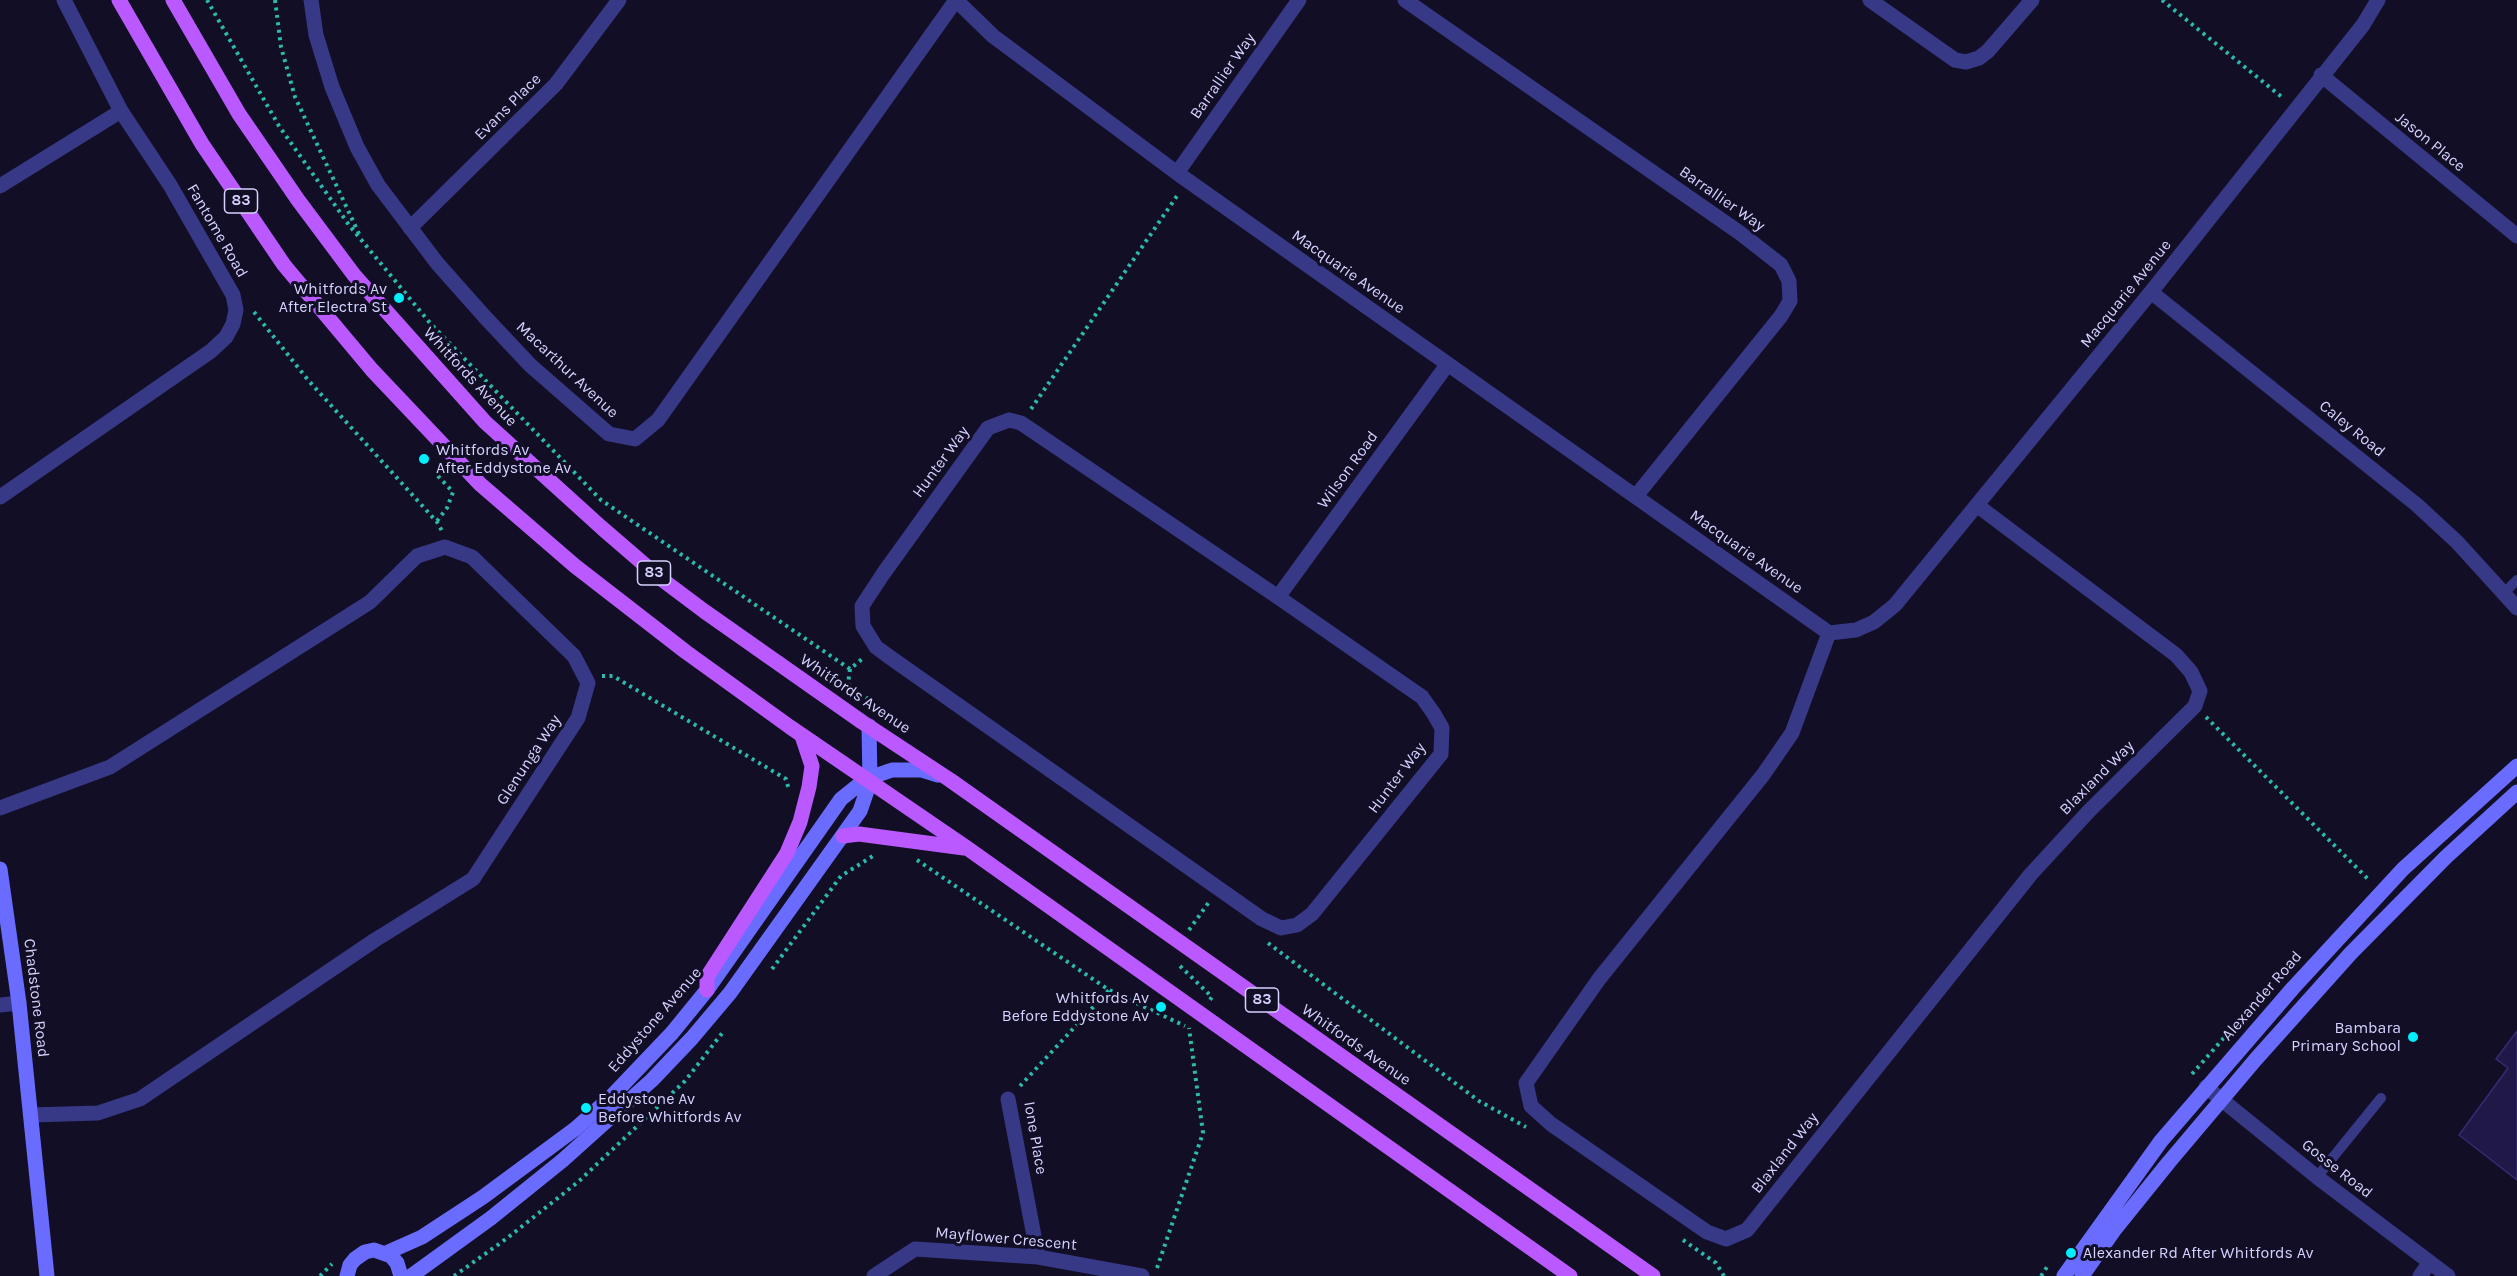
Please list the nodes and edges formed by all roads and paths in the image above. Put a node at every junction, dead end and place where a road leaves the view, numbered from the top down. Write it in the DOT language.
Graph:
graph roads {
  1 [pos="64,0"];
  2 [pos="118,0"];
  3 [pos="173,0"];
  4 [pos="207,0"];
  5 [pos="275,0"];
  6 [pos="311,0"];
  7 [pos="619,0"];
  8 [pos="956,0"];
  9 [pos="1299,0"];
  10 [pos="1405,0"];
  11 [pos="1870,0"];
  12 [pos="2032,0"];
  13 [pos="2162,0"];
  14 [pos="2378,0"];
  15 [pos="2321,75"];
  16 [pos="2295,108"];
  17 [pos="121,111"];
  18 [pos="1183,176"];
  19 [pos="0,186"];
  20 [pos="410,228"];
  21 [pos="2517,236"];
  22 [pos="364,245"];
  23 [pos="2151,292"];
  24 [pos="233,295"];
  25 [pos="1447,365"];
  26 [pos="1021,423"];
  27 [pos="1636,496"];
  28 [pos="0,497"];
  29 [pos="1978,506"];
  30 [pos="453,550"];
  31 [pos="2517,580"];
  32 [pos="2504,593"];
  33 [pos="1278,597"];
  34 [pos="2517,608"];
  35 [pos="1829,633"];
  36 [pos="872,665"];
  37 [pos="850,669"];
  38 [pos="583,674"];
  39 [pos="2195,706"];
  40 [pos="880,708"];
  41 [pos="869,726"];
  42 [pos="802,736"];
  43 [pos="2517,766"];
  44 [pos="869,780"];
  45 [pos="950,780"];
  46 [pos="2517,792"];
  47 [pos="789,796"];
  48 [pos="0,808"];
  49 [pos="843,836"];
  50 [pos="967,848"];
  51 [pos="914,858"];
  52 [pos="0,869"];
  53 [pos="2369,880"];
  54 [pos="1203,895"];
  55 [pos="1211,900"];
  56 [pos="1259,936"];
  57 [pos="707,990"];
  58 [pos="1109,990"];
  59 [pos="19,1003"];
  60 [pos="0,1005"];
  61 [pos="2206,1087"];
  62 [pos="2381,1098"];
  63 [pos="1008,1099"];
  64 [pos="2222,1100"];
  65 [pos="31,1115"];
  66 [pos="1535,1132"];
  67 [pos="2317,1177"];
  68 [pos="1677,1236"];
  69 [pos="386,1253"];
  70 [pos="1038,1257"];
  71 [pos="334,1261"];
  72 [pos="2430,1262"];
  73 [pos="346,1275"];
  74 [pos="46,1276"];
  75 [pos="320,1276"];
  76 [pos="401,1276"];
  77 [pos="411,1276"];
  78 [pos="874,1276"];
  79 [pos="1142,1276"];
  80 [pos="1154,1276"];
  81 [pos="1570,1276"];
  82 [pos="1653,1276"];
  83 [pos="1724,1276"];
  84 [pos="2064,1276"];
  85 [pos="2082,1276"];
  86 [pos="2420,1276"];
  87 [pos="2448,1276"];
  1 -- 17 [label="street, Fantome Road"];
  2 -- 42 [label="main road, 83"];
  3 -- 41 [label="main road, Whitfords Avenue / 83"];
  4 -- 22 [label="path"];
  5 -- 22 [label="path"];
  6 -- 20 [label="street, Macarthur Avenue"];
  7 -- 20 [label="street, Evans Place"];
  8 -- 18 [label="street, Macquarie Avenue"];
  8 -- 20 [label="street, Macarthur Avenue"];
  9 -- 18 [label="street, Barrallier Way"];
  10 -- 27 [label="street, Barrallier Way"];
  11 -- 12 [label="street"];
  13 -- 16 [label="path"];
  14 -- 15 [label="street, Macquarie Avenue"];
  15 -- 16 [label="street, Macquarie Avenue"];
  15 -- 21 [label="street, Jason Place"];
  16 -- 23 [label="street, Macquarie Avenue"];
  17 -- 19 [label="street"];
  17 -- 24 [label="street, Fantome Road"];
  18 -- 25 [label="street, Macquarie Avenue"];
  18 -- 26 [label="path"];
  22 -- 37 [label="path"];
  23 -- 29 [label="street, Macquarie Avenue"];
  23 -- 32 [label="street, Caley Road"];
  24 -- 28 [label="street, Fantome Road"];
  24 -- 30 [label="path"];
  25 -- 27 [label="street, Macquarie Avenue"];
  25 -- 33 [label="street, Wilson Road"];
  26 -- 33 [label="street, Hunter Way"];
  26 -- 33 [label="street, Hunter Way"];
  27 -- 35 [label="street, Macquarie Avenue"];
  29 -- 35 [label="street, Macquarie Avenue"];
  29 -- 39 [label="street"];
  30 -- 38 [label="street"];
  30 -- 48 [label="street"];
  31 -- 32 [label="lane"];
  32 -- 34 [label="street, Caley Road"];
  35 -- 39 [label="street, Blaxland Way"];
  36 -- 37 [label="path"];
  37 -- 40 [label="path"];
  38 -- 47 [label="path"];
  38 -- 65 [label="street, Glenunga Way"];
  39 -- 53 [label="path"];
  41 -- 44 [label="street"];
  41 -- 45 [label="main road, Whitfords Avenue / 83"];
  42 -- 44 [label="main road, 83"];
  42 -- 57 [label="main road"];
  43 -- 61 [label="street, Alexander Road"];
  44 -- 45 [label="street, Eddystone Avenue"];
  44 -- 49 [label="street"];
  44 -- 50 [label="main road, 83"];
  44 -- 57 [label="street, Eddystone Avenue"];
  45 -- 82 [label="main road, Whitfords Avenue / 83"];
  46 -- 64 [label="street"];
  49 -- 50 [label="main road"];
  49 -- 77 [label="street"];
  50 -- 81 [label="main road, 83"];
  51 -- 58 [label="path"];
  52 -- 59 [label="street, Chadstone Road"];
  54 -- 55 [label="path"];
  56 -- 66 [label="path"];
  57 -- 69 [label="street, Eddystone Avenue"];
  58 -- 63 [label="path, Ione Place"];
  58 -- 80 [label="path"];
  59 -- 60 [label="street"];
  59 -- 65 [label="street, Chadstone Road"];
  61 -- 64 [label="street, Gosse Road"];
  61 -- 84 [label="street, Alexander Road"];
  62 -- 67 [label="lane"];
  63 -- 70 [label="street, Ione Place"];
  64 -- 67 [label="street, Gosse Road"];
  64 -- 85 [label="street"];
  65 -- 74 [label="street, Chadstone Road"];
  67 -- 72 [label="street, Gosse Road"];
  68 -- 83 [label="path"];
  69 -- 73 [label="street, Eddystone Avenue"];
  69 -- 76 [label="street"];
  70 -- 78 [label="street, Mayflower Crescent"];
  70 -- 79 [label="street, Mayflower Crescent"];
  71 -- 75 [label="path"];
  72 -- 86 [label="street"];
  72 -- 87 [label="street, Gosse Road"];
}
